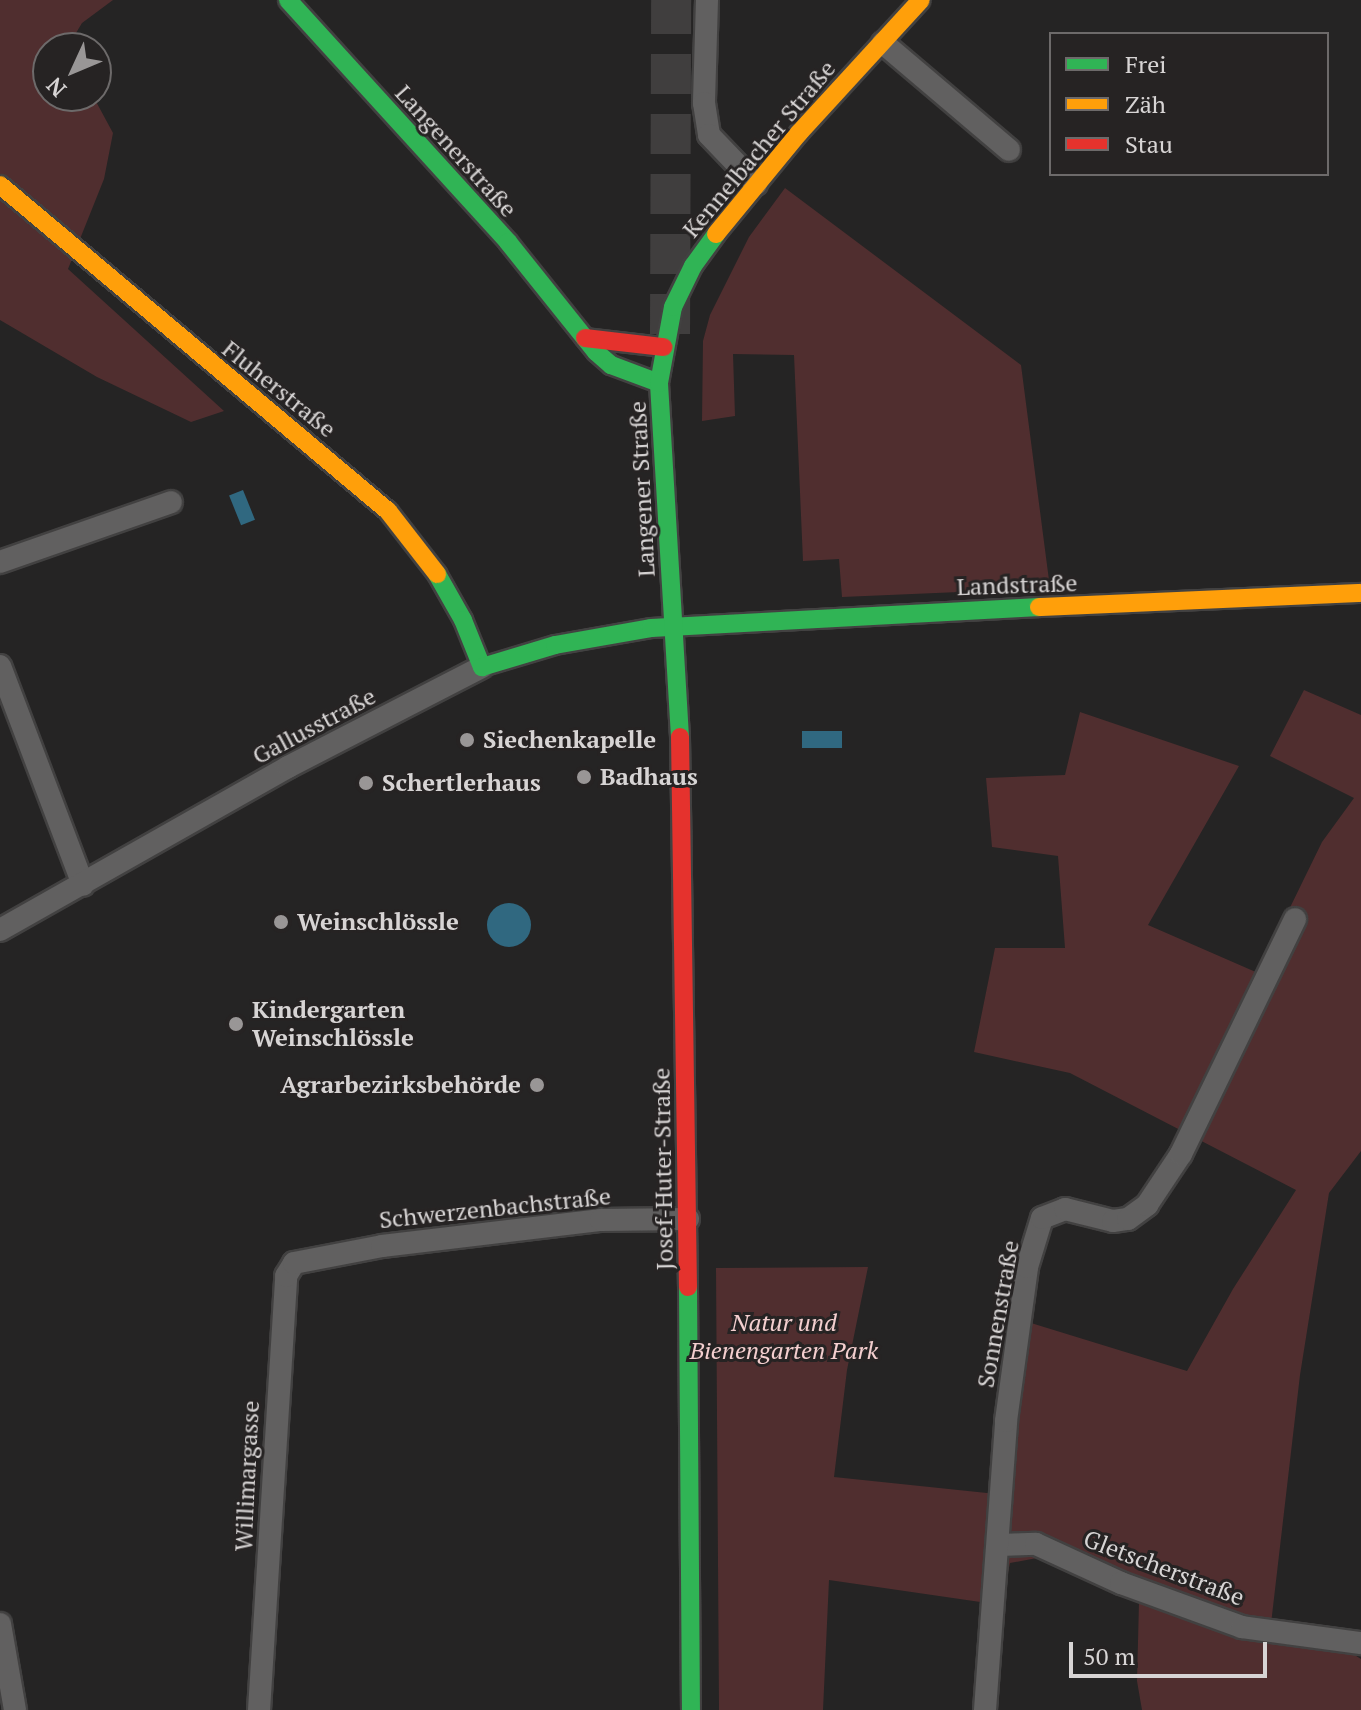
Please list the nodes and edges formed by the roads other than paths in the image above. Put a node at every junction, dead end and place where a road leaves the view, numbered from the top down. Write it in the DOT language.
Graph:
graph roads {
  1 [pos="288,0"];
  2 [pos="707,0"];
  3 [pos="921,0"];
  4 [pos="883,43"];
  5 [pos="1009,150"];
  6 [pos="756,184"];
  7 [pos="0,185"];
  8 [pos="585,338"];
  9 [pos="663,347"];
  10 [pos="659,383"];
  11 [pos="171,502"];
  12 [pos="0,562"];
  13 [pos="1361,593"];
  14 [pos="674,628"];
  15 [pos="0,666"];
  16 [pos="482,667"];
  17 [pos="83,885"];
  18 [pos="1295,919"];
  19 [pos="0,930"];
  20 [pos="688,1219"];
  21 [pos="309,1259"];
  22 [pos="999,1545"];
  23 [pos="0,1624"];
  24 [pos="1361,1643"];
  25 [pos="15,1710"];
  26 [pos="259,1710"];
  27 [pos="691,1710"];
  28 [pos="985,1710"];
  1 -- 8 [label="main road, Langenerstraße"];
  2 -- 6 [label="street"];
  3 -- 4 [label="main road, Kennelbacher Straße"];
  4 -- 5 [label="street"];
  4 -- 6 [label="main road, Kennelbacher Straße"];
  6 -- 9 [label="main road, Kennelbacher Straße"];
  7 -- 16 [label="main road, Fluherstraße"];
  8 -- 9 [label="main road"];
  8 -- 10 [label="main road, Langenerstraße"];
  9 -- 10 [label="main road, Langener Straße"];
  10 -- 14 [label="main road, Langener Straße"];
  11 -- 12 [label="street"];
  13 -- 14 [label="main road, Landstraße"];
  14 -- 16 [label="main road, Gallusstraße"];
  14 -- 20 [label="main road, Josef-Huter-Straße"];
  15 -- 17 [label="street"];
  16 -- 17 [label="street, Gallusstraße"];
  17 -- 19 [label="street, Gallusstraße"];
  18 -- 22 [label="street, Sonnenstraße"];
  20 -- 21 [label="street, Schwerzenbachstraße"];
  20 -- 27 [label="main road, Josef-Huter-Straße"];
  21 -- 26 [label="street, Willimargasse"];
  22 -- 24 [label="street, Gletscherstraße"];
  22 -- 28 [label="street, Sonnenstraße"];
  23 -- 25 [label="street"];
}
